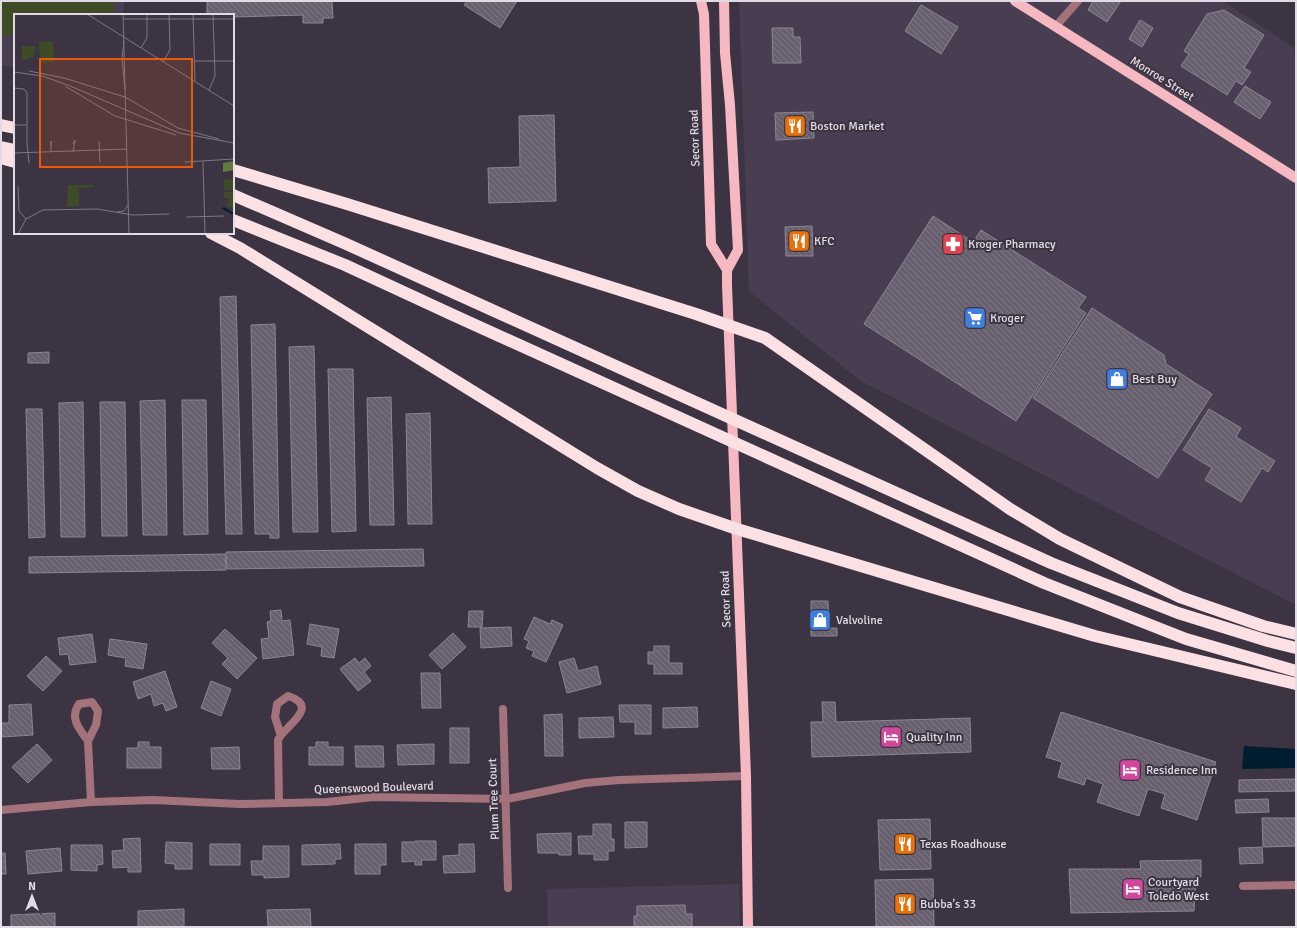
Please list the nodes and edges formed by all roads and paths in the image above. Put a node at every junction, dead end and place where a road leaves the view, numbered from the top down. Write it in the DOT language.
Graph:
graph roads {
  1 [pos="701,1"];
  2 [pos="724,1"];
  3 [pos="1015,1"];
  4 [pos="1078,1"];
  5 [pos="1055,27"];
  6 [pos="1,117"];
  7 [pos="14,120"];
  8 [pos="1,124"];
  9 [pos="14,128"];
  10 [pos="1,147"];
  11 [pos="14,150"];
  12 [pos="1,158"];
  13 [pos="14,162"];
  14 [pos="234,170"];
  15 [pos="1296,178"];
  16 [pos="234,195"];
  17 [pos="234,220"];
  18 [pos="213,234"];
  19 [pos="727,270"];
  20 [pos="728,324"];
  21 [pos="737,528"];
  22 [pos="1296,634"];
  23 [pos="1296,648"];
  24 [pos="1296,670"];
  25 [pos="1296,684"];
  26 [pos="503,709"];
  27 [pos="280,733"];
  28 [pos="88,741"];
  29 [pos="746,776"];
  30 [pos="507,799"];
  31 [pos="91,802"];
  32 [pos="279,803"];
  33 [pos="1,810"];
  34 [pos="1296,885"];
  35 [pos="1243,886"];
  36 [pos="508,888"];
  37 [pos="748,927"];
  1 -- 19 [label="main road, Secor Road"];
  2 -- 19 [label="main road, Secor Road"];
  3 -- 5 [label="main road, Monroe Street"];
  4 -- 5 [label="street"];
  5 -- 15 [label="main road, Monroe Street"];
  6 -- 7 [label="highway"];
  8 -- 9 [label="highway"];
  10 -- 11 [label="highway"];
  12 -- 13 [label="highway"];
  14 -- 20 [label="highway"];
  16 -- 23 [label="highway"];
  17 -- 24 [label="highway"];
  18 -- 21 [label="highway"];
  19 -- 20 [label="main road, Secor Road"];
  20 -- 21 [label="main road, Secor Road"];
  20 -- 22 [label="highway"];
  21 -- 25 [label="highway"];
  21 -- 29 [label="main road, Secor Road"];
  26 -- 30 [label="street, Plum Tree Court"];
  27 -- 32 [label="street"];
  28 -- 31 [label="street"];
  29 -- 30 [label="street, Queenswood Boulevard"];
  29 -- 37 [label="main road, Secor Road"];
  30 -- 32 [label="street, Queenswood Boulevard"];
  30 -- 36 [label="street, Plum Tree Court"];
  31 -- 32 [label="street, Queenswood Boulevard"];
  31 -- 33 [label="street, Queenswood Boulevard"];
  34 -- 35 [label="street"];
}
